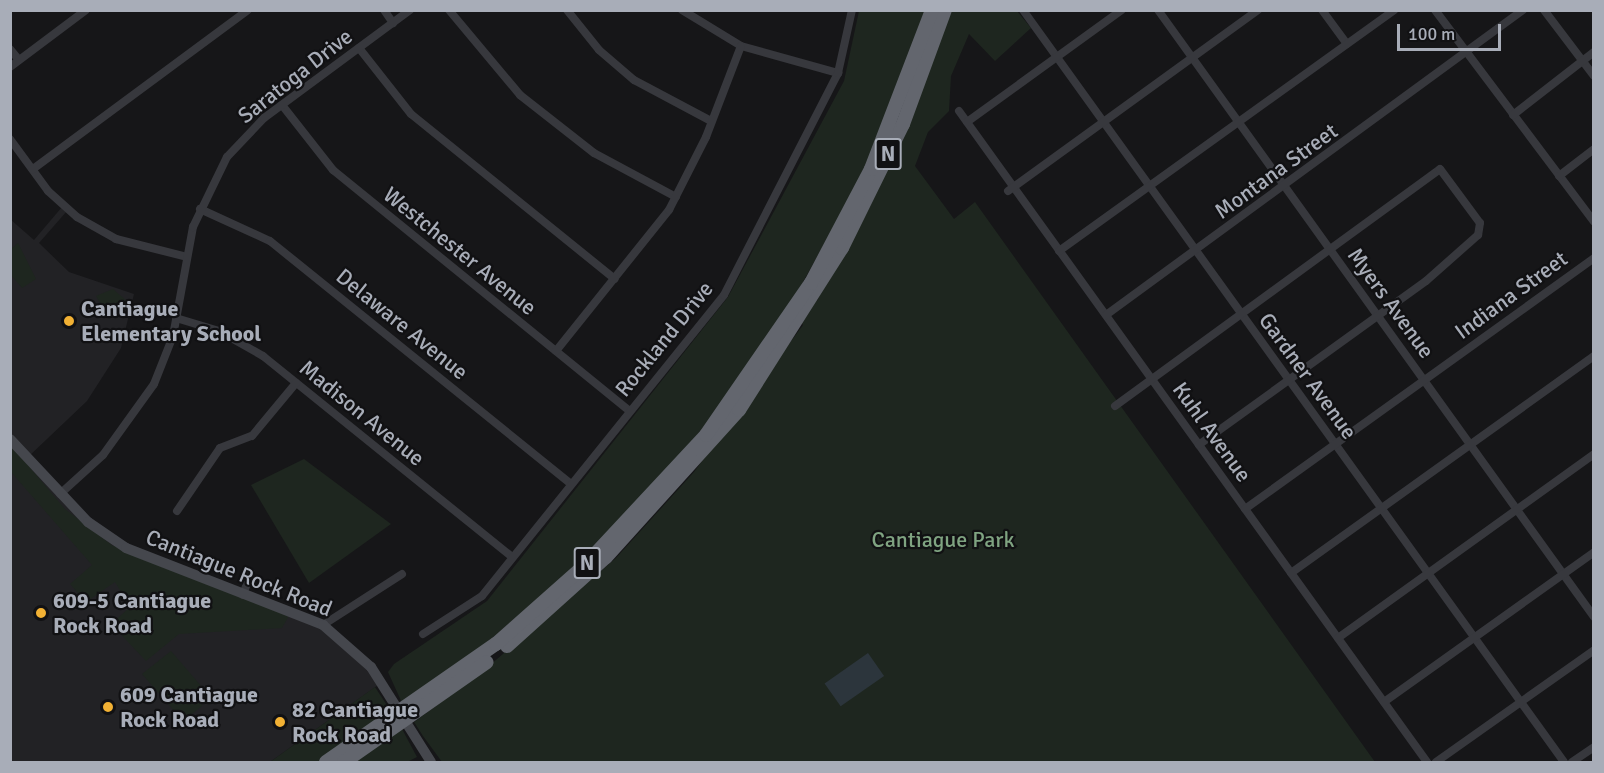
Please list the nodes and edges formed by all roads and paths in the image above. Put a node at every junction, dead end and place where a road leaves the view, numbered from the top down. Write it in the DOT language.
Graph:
graph roads {
  1 [pos="86,10"];
  2 [pos="248,10"];
  3 [pos="384,10"];
  4 [pos="410,10"];
  5 [pos="449,10"];
  6 [pos="567,10"];
  7 [pos="682,10"];
  8 [pos="852,10"];
  9 [pos="932,10"];
  10 [pos="945,10"];
  11 [pos="1023,10"];
  12 [pos="1122,10"];
  13 [pos="1158,10"];
  14 [pos="1258,10"];
  15 [pos="1322,10"];
  16 [pos="1394,10"];
  17 [pos="1435,10"];
  18 [pos="1523,10"];
  19 [pos="1544,10"];
  20 [pos="393,23"];
  21 [pos="1347,44"];
  22 [pos="741,46"];
  23 [pos="359,48"];
  24 [pos="10,49"];
  25 [pos="1593,52"];
  26 [pos="1467,53"];
  27 [pos="1057,57"];
  28 [pos="1192,58"];
  29 [pos="19,60"];
  30 [pos="1582,61"];
  31 [pos="10,67"];
  32 [pos="838,73"];
  33 [pos="1593,76"];
  34 [pos="282,105"];
  35 [pos="959,111"];
  36 [pos="1513,115"];
  37 [pos="711,121"];
  38 [pos="967,122"];
  39 [pos="1103,122"];
  40 [pos="1239,122"];
  41 [pos="10,139"];
  42 [pos="1593,149"];
  43 [pos="33,169"];
  44 [pos="1558,176"];
  45 [pos="1150,186"];
  46 [pos="1285,186"];
  47 [pos="1010,189"];
  48 [pos="676,197"];
  49 [pos="200,209"];
  50 [pos="1593,222"];
  51 [pos="1059,251"];
  52 [pos="1196,251"];
  53 [pos="1331,251"];
  54 [pos="187,257"];
  55 [pos="1593,258"];
  56 [pos="615,279"];
  57 [pos="814,287"];
  58 [pos="797,314"];
  59 [pos="1106,315"];
  60 [pos="1242,315"];
  61 [pos="1378,316"];
  62 [pos="176,318"];
  63 [pos="556,351"];
  64 [pos="1593,356"];
  65 [pos="1152,380"];
  66 [pos="1289,380"];
  67 [pos="1424,380"];
  68 [pos="296,383"];
  69 [pos="1115,406"];
  70 [pos="630,411"];
  71 [pos="10,439"];
  72 [pos="1335,444"];
  73 [pos="1199,445"];
  74 [pos="1470,445"];
  75 [pos="1593,454"];
  76 [pos="572,484"];
  77 [pos="60,494"];
  78 [pos="1382,508"];
  79 [pos="1245,509"];
  80 [pos="1517,509"];
  81 [pos="177,511"];
  82 [pos="1593,552"];
  83 [pos="512,557"];
  84 [pos="251,572"];
  85 [pos="1291,573"];
  86 [pos="1428,573"];
  87 [pos="1563,573"];
  88 [pos="402,574"];
  89 [pos="243,595"];
  90 [pos="1593,617"];
  91 [pos="322,625"];
  92 [pos="423,634"];
  93 [pos="1474,637"];
  94 [pos="1338,638"];
  95 [pos="1593,650"];
  96 [pos="1384,702"];
  97 [pos="1521,702"];
  98 [pos="1593,747"];
  99 [pos="326,762"];
  100 [pos="344,762"];
  101 [pos="431,762"];
  102 [pos="1427,762"];
  103 [pos="1436,762"];
  104 [pos="1564,762"];
  105 [pos="1572,762"];
  1 -- 29 [label="street"];
  2 -- 43 [label="street"];
  3 -- 20 [label="street"];
  4 -- 20 [label="street, Saratoga Drive"];
  5 -- 48 [label="street"];
  6 -- 37 [label="street"];
  7 -- 22 [label="street"];
  8 -- 32 [label="street, Rockland Drive"];
  9 -- 57 [label="highway, N"];
  10 -- 57 [label="highway, N"];
  11 -- 27 [label="street, Gardner Avenue"];
  12 -- 27 [label="street"];
  13 -- 28 [label="street, Myers Avenue"];
  14 -- 28 [label="street"];
  15 -- 21 [label="street"];
  16 -- 21 [label="street"];
  17 -- 26 [label="street"];
  18 -- 26 [label="street, Montana Street"];
  19 -- 30 [label="street"];
  20 -- 23 [label="street, Saratoga Drive"];
  21 -- 40 [label="street"];
  22 -- 32 [label="street"];
  22 -- 37 [label="street"];
  23 -- 34 [label="street, Saratoga Drive"];
  23 -- 56 [label="street"];
  24 -- 29 [label="street"];
  25 -- 30 [label="street"];
  26 -- 36 [label="street"];
  26 -- 46 [label="street, Montana Street"];
  27 -- 38 [label="street"];
  27 -- 39 [label="street, Gardner Avenue"];
  28 -- 39 [label="street"];
  28 -- 40 [label="street, Myers Avenue"];
  29 -- 31 [label="street"];
  30 -- 33 [label="street"];
  30 -- 36 [label="street"];
  32 -- 70 [label="street, Rockland Drive"];
  34 -- 49 [label="street, Saratoga Drive"];
  34 -- 63 [label="street, Westchester Avenue"];
  35 -- 38 [label="street, Kuhl Avenue"];
  36 -- 44 [label="street"];
  37 -- 48 [label="street"];
  38 -- 47 [label="street, Kuhl Avenue"];
  39 -- 45 [label="street, Gardner Avenue"];
  39 -- 47 [label="street"];
  40 -- 45 [label="street"];
  40 -- 46 [label="street, Myers Avenue"];
  41 -- 43 [label="street"];
  42 -- 44 [label="street"];
  43 -- 54 [label="street"];
  44 -- 50 [label="street"];
  45 -- 51 [label="street"];
  45 -- 52 [label="street, Gardner Avenue"];
  46 -- 52 [label="street, Montana Street"];
  46 -- 53 [label="street, Myers Avenue"];
  47 -- 51 [label="street, Kuhl Avenue"];
  48 -- 56 [label="street"];
  49 -- 54 [label="street, Saratoga Drive"];
  49 -- 76 [label="street, Delaware Avenue"];
  51 -- 59 [label="street, Kuhl Avenue"];
  52 -- 59 [label="street, Montana Street"];
  52 -- 60 [label="street, Gardner Avenue"];
  53 -- 60 [label="street"];
  53 -- 61 [label="street, Myers Avenue"];
  53 -- 61 [label="street"];
  54 -- 62 [label="street, Saratoga Drive"];
  55 -- 67 [label="street, Indiana Street"];
  56 -- 63 [label="street"];
  57 -- 58 [label="highway, N"];
  58 -- 99 [label="highway, N"];
  58 -- 100 [label="highway, N"];
  59 -- 65 [label="street, Kuhl Avenue"];
  60 -- 65 [label="street"];
  60 -- 66 [label="street, Gardner Avenue"];
  61 -- 66 [label="street"];
  61 -- 67 [label="street, Myers Avenue"];
  62 -- 68 [label="street, Madison Avenue"];
  62 -- 77 [label="street, Saratoga Drive"];
  63 -- 70 [label="street, Westchester Avenue"];
  64 -- 74 [label="street"];
  65 -- 69 [label="street"];
  65 -- 73 [label="street, Kuhl Avenue"];
  66 -- 72 [label="street, Gardner Avenue"];
  66 -- 73 [label="street"];
  67 -- 72 [label="street, Indiana Street"];
  67 -- 74 [label="street, Myers Avenue"];
  68 -- 81 [label="street"];
  68 -- 83 [label="street, Madison Avenue"];
  70 -- 76 [label="street, Rockland Drive"];
  71 -- 77 [label="main road, Cantiague Rock Road"];
  72 -- 78 [label="street, Gardner Avenue"];
  72 -- 79 [label="street, Indiana Street"];
  73 -- 79 [label="street, Kuhl Avenue"];
  74 -- 78 [label="street"];
  74 -- 80 [label="street, Myers Avenue"];
  75 -- 80 [label="street"];
  76 -- 83 [label="street, Rockland Drive"];
  77 -- 89 [label="main road, Cantiague Rock Road"];
  78 -- 85 [label="street"];
  78 -- 86 [label="street, Gardner Avenue"];
  79 -- 85 [label="street, Kuhl Avenue"];
  80 -- 86 [label="street"];
  80 -- 87 [label="street, Myers Avenue"];
  82 -- 87 [label="street"];
  83 -- 92 [label="street, Rockland Drive"];
  84 -- 89 [label="street"];
  85 -- 94 [label="street, Kuhl Avenue"];
  86 -- 93 [label="street, Gardner Avenue"];
  86 -- 94 [label="street"];
  87 -- 90 [label="street, Myers Avenue"];
  87 -- 93 [label="street"];
  88 -- 91 [label="street"];
  89 -- 91 [label="main road, Cantiague Rock Road"];
  91 -- 101 [label="main road, Cantiague Rock Road"];
  93 -- 96 [label="street"];
  93 -- 97 [label="street, Gardner Avenue"];
  94 -- 96 [label="street, Kuhl Avenue"];
  95 -- 97 [label="street"];
  96 -- 102 [label="street, Kuhl Avenue"];
  97 -- 103 [label="street"];
  97 -- 104 [label="street, Gardner Avenue"];
  98 -- 105 [label="street"];
}
